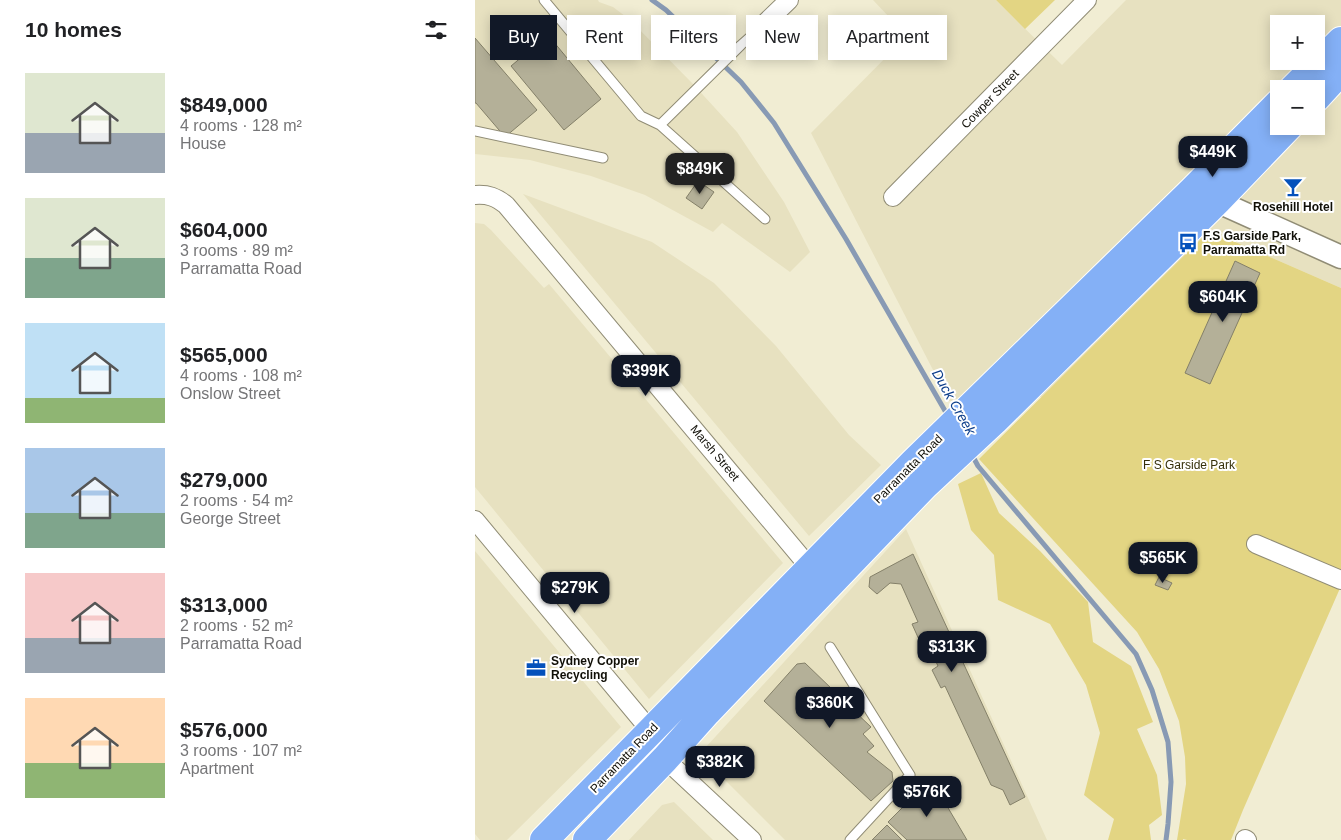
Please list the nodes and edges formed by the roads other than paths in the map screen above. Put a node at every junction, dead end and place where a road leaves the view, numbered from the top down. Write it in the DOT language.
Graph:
graph roads {
  1 [pos="544,0"];
  2 [pos="789,0"];
  3 [pos="1087,0"];
  4 [pos="773,15"];
  5 [pos="746,41"];
  6 [pos="1341,41"];
  7 [pos="1341,71"];
  8 [pos="1302,80"];
  9 [pos="1325,88"];
  10 [pos="1270,115"];
  11 [pos="660,125"];
  12 [pos="475,131"];
  13 [pos="1278,135"];
  14 [pos="603,158"];
  15 [pos="475,195"];
  16 [pos="1205,196"];
  17 [pos="893,197"];
  18 [pos="765,219"];
  19 [pos="1341,257"];
  20 [pos="475,520"];
  21 [pos="1256,544"];
  22 [pos="819,578"];
  23 [pos="1341,580"];
  24 [pos="831,647"];
  25 [pos="650,730"];
  26 [pos="665,759"];
  27 [pos="596,835"];
  28 [pos="543,840"];
  29 [pos="752,840"];
  30 [pos="850,840"];
  1 -- 11 [label="lane"];
  2 -- 4 [label="street"];
  3 -- 17 [label="street, Cowper Street"];
  5 -- 11 [label="lane"];
  6 -- 8 [label="highway"];
  7 -- 9 [label="highway"];
  10 -- 16 [label="highway, Parramatta Road"];
  11 -- 18 [label="lane"];
  12 -- 14 [label="lane"];
  13 -- 16 [label="highway, Parramatta Road"];
  15 -- 22 [label="street, Marsh Street"];
  16 -- 19 [label="street"];
  16 -- 22 [label="highway, Parramatta Road"];
  20 -- 25 [label="street"];
  21 -- 23 [label="street"];
  22 -- 25 [label="highway, Parramatta Road"];
  22 -- 26 [label="highway, Parramatta Road"];
  24 -- 30 [label="lane"];
  25 -- 28 [label="highway, Parramatta Road"];
  26 -- 27 [label="highway, Parramatta Road"];
  26 -- 29 [label="street"];
}
